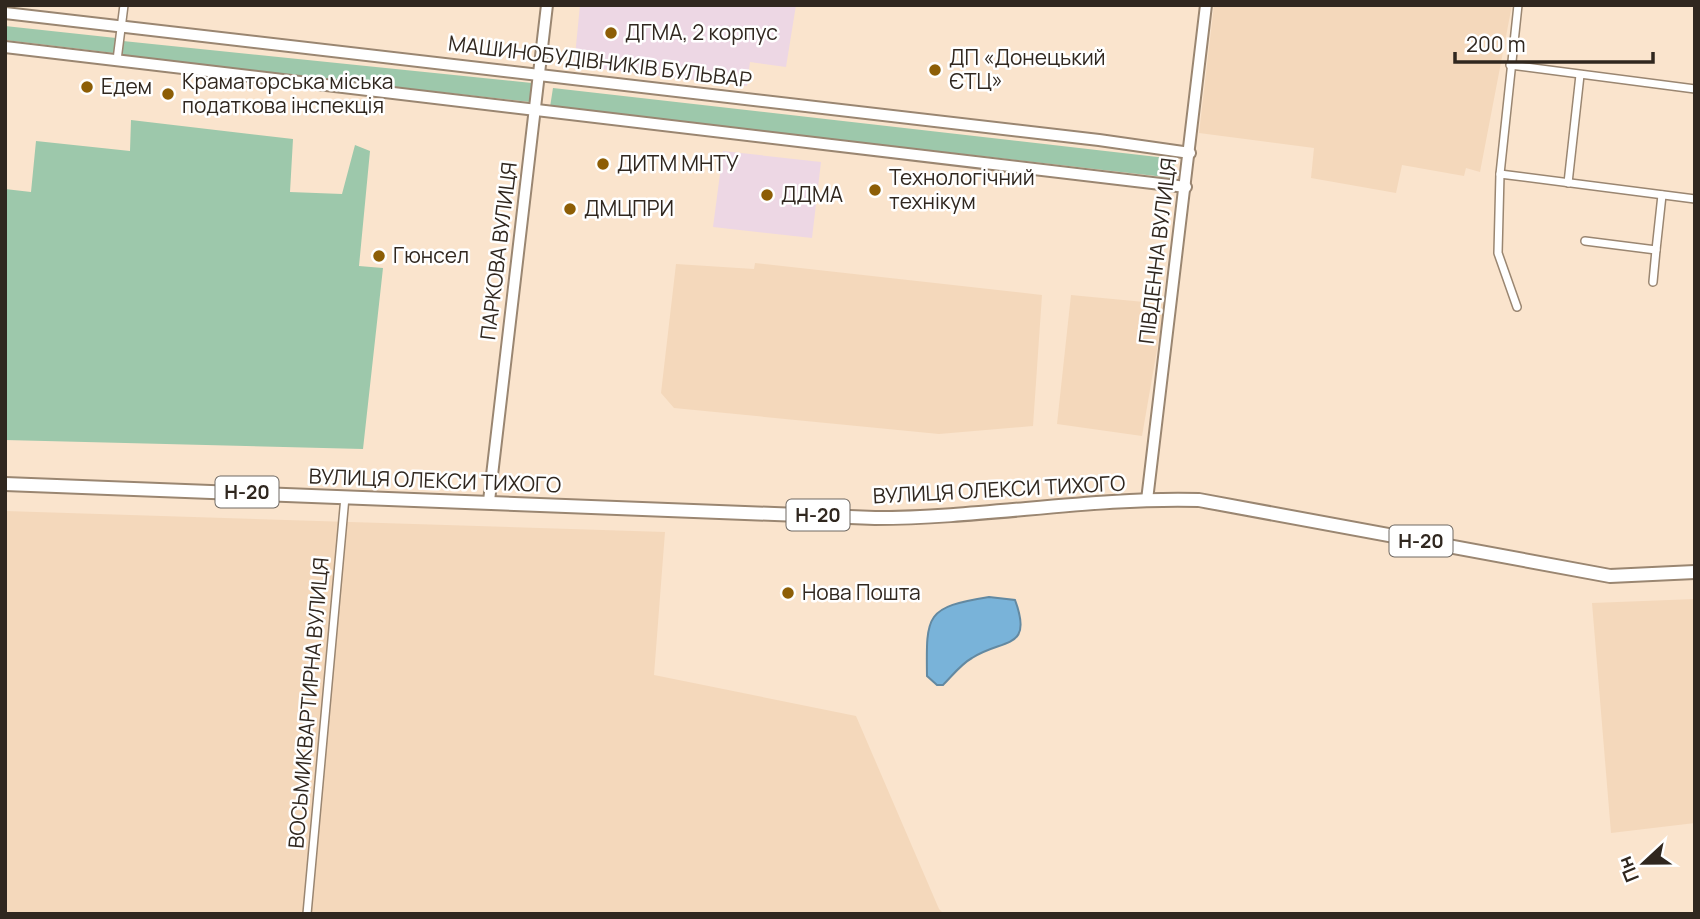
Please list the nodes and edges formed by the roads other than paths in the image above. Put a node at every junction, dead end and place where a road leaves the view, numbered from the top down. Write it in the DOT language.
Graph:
graph roads {
  1 [pos="124,5"];
  2 [pos="547,5"];
  3 [pos="1206,5"];
  4 [pos="1518,5"];
  5 [pos="5,13"];
  6 [pos="121,27"];
  7 [pos="5,47"];
  8 [pos="117,60"];
  9 [pos="1510,65"];
  10 [pos="540,74"];
  11 [pos="1580,75"];
  12 [pos="1695,89"];
  13 [pos="535,111"];
  14 [pos="1190,153"];
  15 [pos="1500,174"];
  16 [pos="1568,183"];
  17 [pos="1186,187"];
  18 [pos="1662,195"];
  19 [pos="1695,199"];
  20 [pos="1585,241"];
  21 [pos="1656,250"];
  22 [pos="1653,282"];
  23 [pos="1517,307"];
  24 [pos="5,484"];
  25 [pos="345,496"];
  26 [pos="1147,500"];
  27 [pos="489,501"];
  28 [pos="1695,572"];
  29 [pos="307,914"];
  1 -- 6 [label="street"];
  2 -- 10 [label="street, ПАРКОВА ВУЛИЦЯ"];
  3 -- 14 [label="street, ПІВДЕННА ВУЛИЦЯ"];
  4 -- 9 [label="street"];
  5 -- 6 [label="street, МАШИНОБУДІВНИКІВ БУЛЬВАР"];
  6 -- 8 [label="street"];
  6 -- 10 [label="street, МАШИНОБУДІВНИКІВ БУЛЬВАР"];
  7 -- 8 [label="street"];
  8 -- 13 [label="street"];
  9 -- 11 [label="street"];
  9 -- 15 [label="street"];
  10 -- 13 [label="street, ПАРКОВА ВУЛИЦЯ"];
  10 -- 14 [label="street, МАШИНОБУДІВНИКІВ БУЛЬВАР"];
  11 -- 12 [label="street"];
  11 -- 16 [label="street"];
  13 -- 17 [label="street"];
  13 -- 27 [label="street, ПАРКОВА ВУЛИЦЯ"];
  14 -- 17 [label="street, ПІВДЕННА ВУЛИЦЯ"];
  15 -- 16 [label="street"];
  15 -- 23 [label="street"];
  16 -- 18 [label="street"];
  17 -- 26 [label="street, ПІВДЕННА ВУЛИЦЯ"];
  18 -- 19 [label="street"];
  18 -- 21 [label="street"];
  20 -- 21 [label="street"];
  21 -- 22 [label="street"];
  24 -- 25 [label="main road, ВУЛИЦЯ ОЛЕКСИ ТИХОГО / Н-20"];
  25 -- 27 [label="main road, ВУЛИЦЯ ОЛЕКСИ ТИХОГО / Н-20"];
  25 -- 29 [label="street, ВОСЬМИКВАРТИРНА ВУЛИЦЯ"];
  26 -- 27 [label="main road, ВУЛИЦЯ ОЛЕКСИ ТИХОГО / Н-20"];
  26 -- 28 [label="main road, ВУЛИЦЯ ОЛЕКСИ ТИХОГО / Н-20"];
}
